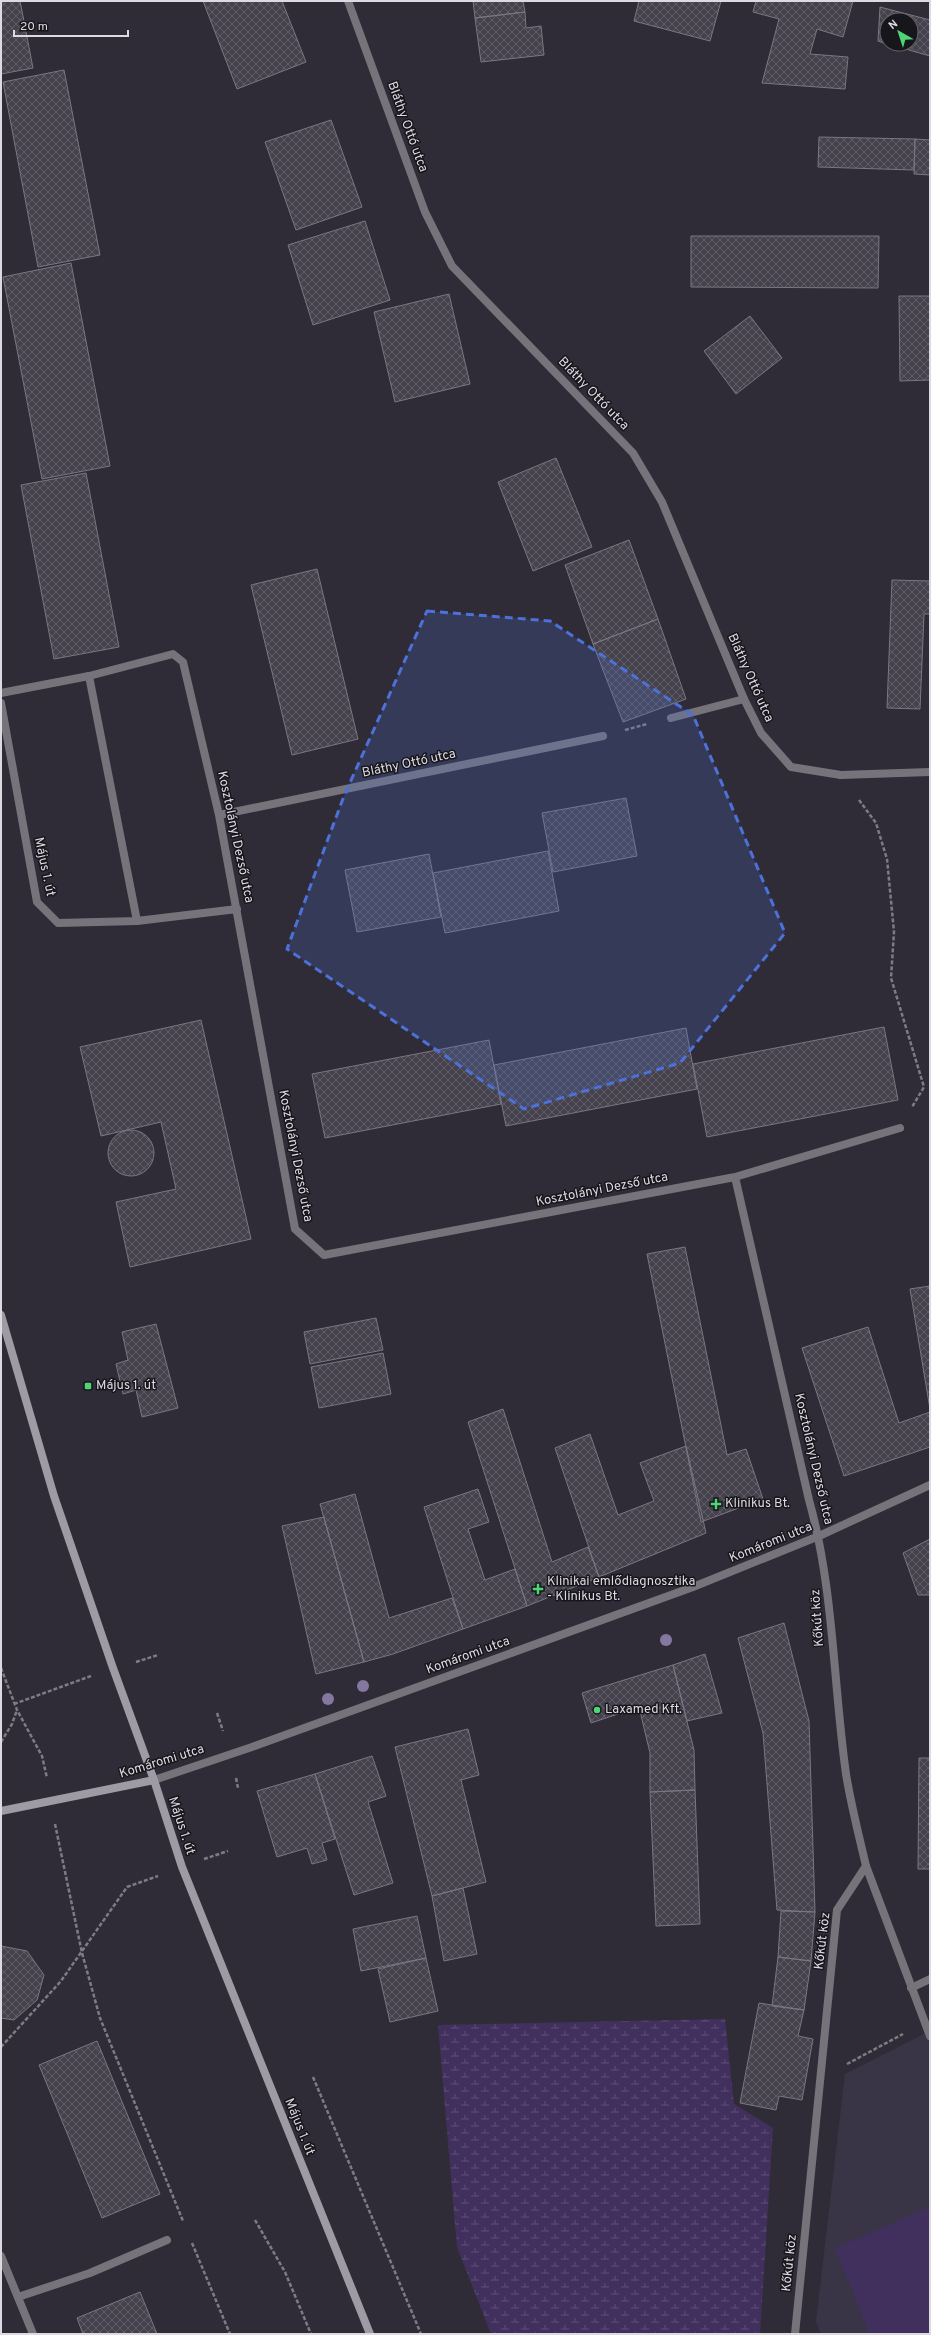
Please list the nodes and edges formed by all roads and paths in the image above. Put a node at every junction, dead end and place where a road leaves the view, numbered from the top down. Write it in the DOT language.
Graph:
graph roads {
  1 [pos="348,1"];
  2 [pos="89,676"];
  3 [pos="1,693"];
  4 [pos="744,699"];
  5 [pos="1,703"];
  6 [pos="671,718"];
  7 [pos="603,736"];
  8 [pos="930,772"];
  9 [pos="841,775"];
  10 [pos="220,815"];
  11 [pos="237,909"];
  12 [pos="137,921"];
  13 [pos="900,1128"];
  14 [pos="735,1177"];
  15 [pos="1,1315"];
  16 [pos="930,1485"];
  17 [pos="819,1536"];
  18 [pos="158,1655"];
  19 [pos="1,1668"];
  20 [pos="113,1668"];
  21 [pos="14,1704"];
  22 [pos="17,1710"];
  23 [pos="1,1742"];
  24 [pos="154,1780"];
  25 [pos="51,1802"];
  26 [pos="1,1811"];
  27 [pos="228,1851"];
  28 [pos="866,1866"];
  29 [pos="182,1867"];
  30 [pos="82,1953"];
  31 [pos="930,1979"];
  32 [pos="911,1988"];
  33 [pos="902,2035"];
  34 [pos="930,2036"];
  35 [pos="1,2047"];
  36 [pos="843,2066"];
  37 [pos="313,2077"];
  38 [pos="255,2220"];
  39 [pos="185,2224"];
  40 [pos="191,2239"];
  41 [pos="167,2240"];
  42 [pos="1,2256"];
  43 [pos="18,2297"];
  44 [pos="33,2334"];
  45 [pos="230,2334"];
  46 [pos="311,2334"];
  47 [pos="370,2334"];
  48 [pos="421,2334"];
  49 [pos="795,2334"];
  1 -- 4 [label="street, Bláthy Ottó utca"];
  2 -- 3 [label="street"];
  2 -- 10 [label="street, Kosztolányi Dezső utca"];
  2 -- 12 [label="street"];
  4 -- 6 [label="street"];
  4 -- 9 [label="street, Bláthy Ottó utca"];
  5 -- 12 [label="street, Május 1. út"];
  6 -- 7 [label="path"];
  7 -- 10 [label="street, Bláthy Ottó utca"];
  8 -- 9 [label="street, Bláthy Ottó utca"];
  9 -- 13 [label="path"];
  10 -- 11 [label="street, Kosztolányi Dezső utca"];
  11 -- 12 [label="street, Május 1. út"];
  11 -- 14 [label="street, Kosztolányi Dezső utca"];
  13 -- 14 [label="street, Kosztolányi Dezső utca"];
  14 -- 17 [label="street, Kosztolányi Dezső utca"];
  15 -- 20 [label="main road, Május 1. út"];
  16 -- 17 [label="street, Komáromi utca"];
  17 -- 24 [label="street, Komáromi utca"];
  17 -- 28 [label="street, Kőkút köz"];
  18 -- 20 [label="path"];
  19 -- 21 [label="path"];
  20 -- 21 [label="path"];
  20 -- 24 [label="main road, Május 1. út"];
  21 -- 22 [label="path"];
  22 -- 23 [label="path"];
  22 -- 25 [label="path"];
  24 -- 25 [label="main road, Komáromi utca"];
  24 -- 29 [label="main road, Május 1. út"];
  25 -- 26 [label="main road, Komáromi utca"];
  25 -- 30 [label="path"];
  27 -- 29 [label="path"];
  28 -- 32 [label="street"];
  28 -- 49 [label="street, Kőkút köz"];
  29 -- 30 [label="path"];
  29 -- 47 [label="main road, Május 1. út"];
  30 -- 35 [label="path"];
  30 -- 39 [label="path"];
  31 -- 32 [label="street"];
  32 -- 34 [label="street"];
  33 -- 36 [label="path"];
  37 -- 48 [label="path"];
  38 -- 46 [label="path"];
  40 -- 45 [label="path"];
  41 -- 43 [label="street"];
  42 -- 43 [label="street"];
  43 -- 44 [label="street"];
}
